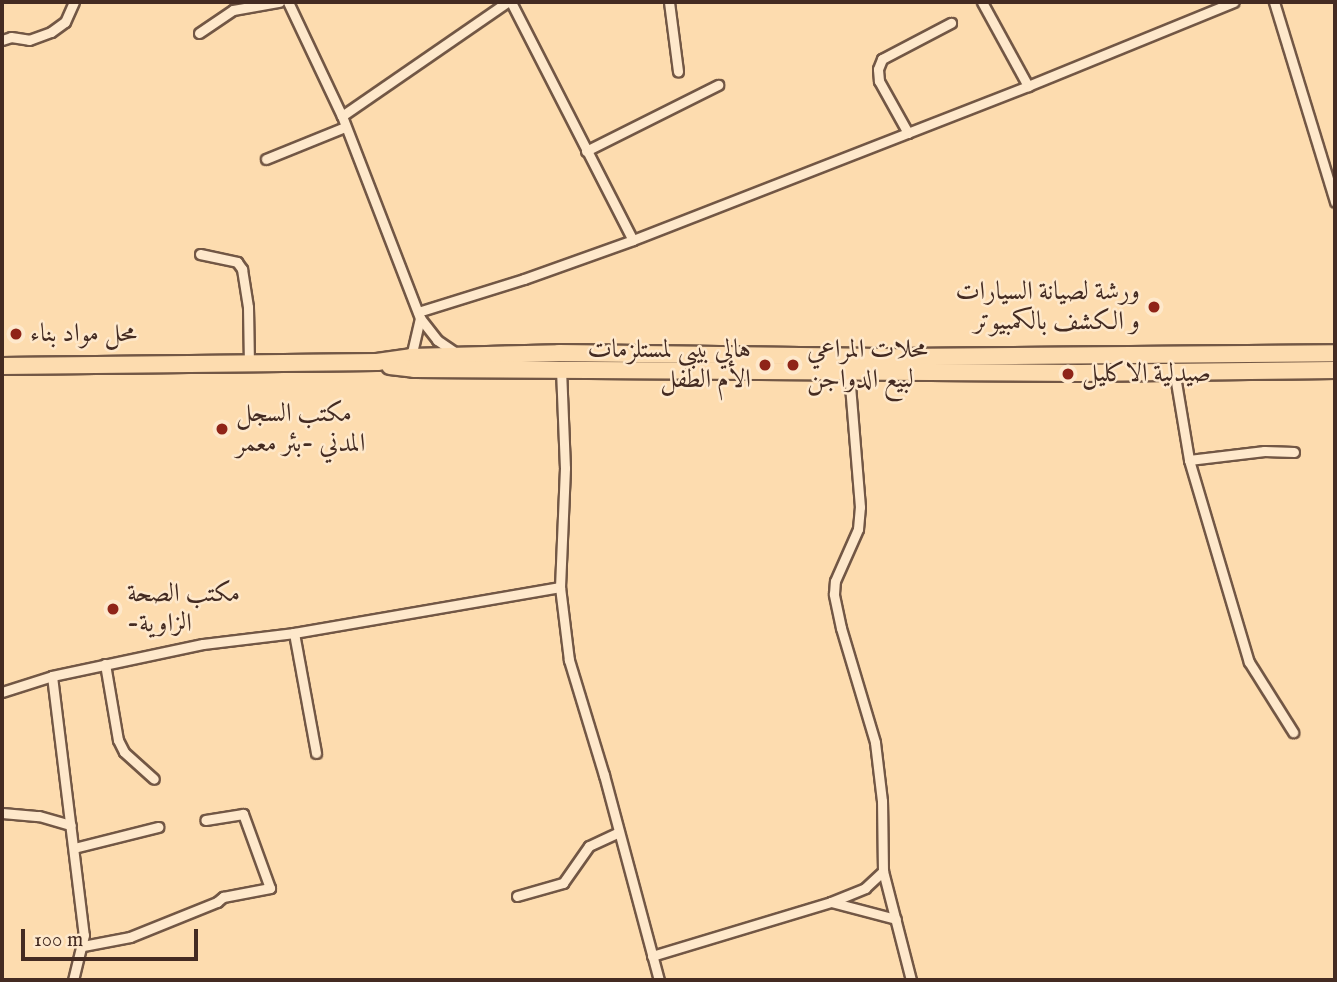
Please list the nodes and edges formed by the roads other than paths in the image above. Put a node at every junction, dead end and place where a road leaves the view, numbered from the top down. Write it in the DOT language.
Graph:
graph roads {
  1 [pos="74,2"];
  2 [pos="279,2"];
  3 [pos="288,2"];
  4 [pos="508,2"];
  5 [pos="669,2"];
  6 [pos="982,2"];
  7 [pos="1234,2"];
  8 [pos="1275,2"];
  9 [pos="951,23"];
  10 [pos="199,33"];
  11 [pos="2,40"];
  12 [pos="678,71"];
  13 [pos="718,85"];
  14 [pos="1028,86"];
  15 [pos="342,116"];
  16 [pos="345,127"];
  17 [pos="908,133"];
  18 [pos="586,151"];
  19 [pos="266,159"];
  20 [pos="1335,202"];
  21 [pos="633,240"];
  22 [pos="200,254"];
  23 [pos="419,315"];
  24 [pos="559,353"];
  25 [pos="1335,353"];
  26 [pos="460,356"];
  27 [pos="411,357"];
  28 [pos="377,362"];
  29 [pos="697,363"];
  30 [pos="249,364"];
  31 [pos="2,366"];
  32 [pos="561,370"];
  33 [pos="1174,370"];
  34 [pos="1335,370"];
  35 [pos="849,372"];
  36 [pos="1293,452"];
  37 [pos="1189,460"];
  38 [pos="560,587"];
  39 [pos="293,633"];
  40 [pos="105,664"];
  41 [pos="52,676"];
  42 [pos="2,692"];
  43 [pos="1293,732"];
  44 [pos="316,752"];
  45 [pos="154,779"];
  46 [pos="2,813"];
  47 [pos="205,820"];
  48 [pos="71,825"];
  49 [pos="158,827"];
  50 [pos="619,832"];
  51 [pos="74,848"];
  52 [pos="883,871"];
  53 [pos="517,896"];
  54 [pos="831,902"];
  55 [pos="896,919"];
  56 [pos="83,946"];
  57 [pos="652,956"];
  58 [pos="73,980"];
  59 [pos="659,980"];
  60 [pos="911,980"];
  1 -- 11 [label="street"];
  2 -- 10 [label="street"];
  3 -- 15 [label="street"];
  4 -- 15 [label="street"];
  4 -- 18 [label="street"];
  5 -- 12 [label="street"];
  6 -- 14 [label="street"];
  7 -- 14 [label="street"];
  8 -- 20 [label="street"];
  9 -- 17 [label="street"];
  13 -- 18 [label="street"];
  14 -- 17 [label="street"];
  15 -- 16 [label="street"];
  16 -- 19 [label="street"];
  16 -- 23 [label="street"];
  17 -- 21 [label="street"];
  18 -- 21 [label="street"];
  21 -- 23 [label="street"];
  22 -- 30 [label="street"];
  23 -- 26 [label="street"];
  23 -- 27 [label="street"];
  24 -- 26 [label="highway"];
  24 -- 29 [label="highway"];
  24 -- 32 [label="street"];
  25 -- 29 [label="highway"];
  26 -- 27 [label="highway"];
  27 -- 28 [label="highway"];
  28 -- 30 [label="highway"];
  28 -- 32 [label="highway"];
  29 -- 32 [label="highway"];
  29 -- 35 [label="highway"];
  30 -- 31 [label="highway"];
  32 -- 38 [label="street"];
  33 -- 34 [label="highway"];
  33 -- 35 [label="highway"];
  33 -- 37 [label="street"];
  35 -- 52 [label="street"];
  36 -- 37 [label="street"];
  37 -- 43 [label="street"];
  38 -- 39 [label="street"];
  38 -- 50 [label="street"];
  39 -- 40 [label="street"];
  39 -- 44 [label="street"];
  40 -- 41 [label="street"];
  40 -- 45 [label="street"];
  41 -- 42 [label="street"];
  41 -- 48 [label="street"];
  46 -- 48 [label="street"];
  47 -- 56 [label="street"];
  48 -- 51 [label="street"];
  49 -- 51 [label="street"];
  50 -- 53 [label="street"];
  50 -- 57 [label="street"];
  51 -- 56 [label="street"];
  52 -- 54 [label="street"];
  52 -- 55 [label="street"];
  54 -- 55 [label="street"];
  54 -- 57 [label="street"];
  55 -- 60 [label="street"];
  56 -- 58 [label="street"];
  57 -- 59 [label="street"];
}
